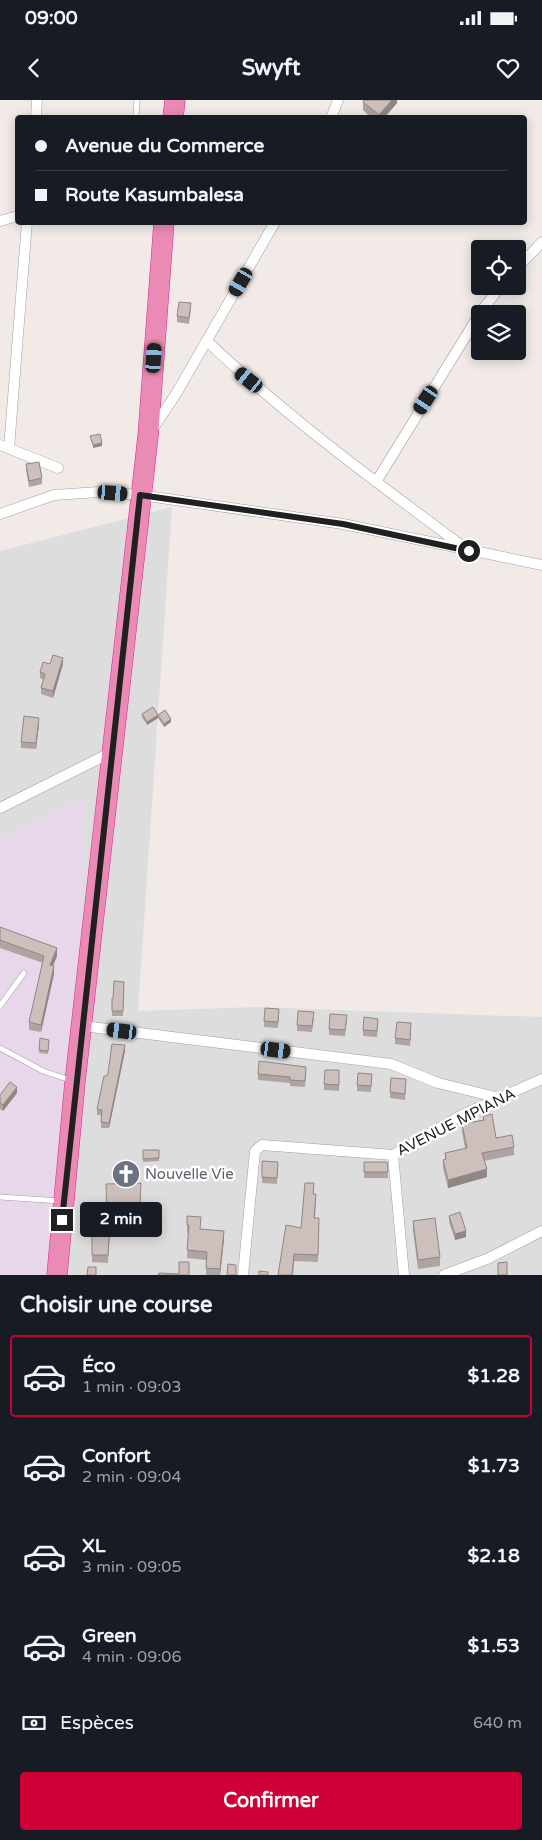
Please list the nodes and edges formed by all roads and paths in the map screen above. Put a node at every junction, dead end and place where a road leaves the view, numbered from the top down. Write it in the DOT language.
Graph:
graph roads {
  1 [pos="37,100"];
  2 [pos="137,100"];
  3 [pos="175,100"];
  4 [pos="338,100"];
  5 [pos="36,115"];
  6 [pos="136,115"];
  7 [pos="173,115"];
  8 [pos="332,115"];
  9 [pos="15,217"];
  10 [pos="0,220"];
  11 [pos="27,225"];
  12 [pos="164,225"];
  13 [pos="273,225"];
  14 [pos="542,242"];
  15 [pos="526,259"];
  16 [pos="494,295"];
  17 [pos="207,341"];
  18 [pos="148,436"];
  19 [pos="4,447"];
  20 [pos="58,468"];
  21 [pos="376,482"];
  22 [pos="140,495"];
  23 [pos="0,514"];
  24 [pos="469,551"];
  25 [pos="542,565"];
  26 [pos="113,751"];
  27 [pos="0,808"];
  28 [pos="24,973"];
  29 [pos="0,1006"];
  30 [pos="83,1026"];
  31 [pos="0,1048"];
  32 [pos="542,1079"];
  33 [pos="75,1082"];
  34 [pos="500,1098"];
  35 [pos="393,1155"];
  36 [pos="0,1197"];
  37 [pos="64,1201"];
  38 [pos="542,1231"];
  39 [pos="56,1275"];
  40 [pos="243,1275"];
  41 [pos="404,1275"];
  42 [pos="444,1275"];
  1 -- 5 [label="street"];
  2 -- 6 [label="lane"];
  3 -- 7 [label="highway"];
  4 -- 8 [label="street"];
  9 -- 10 [label="street"];
  11 -- 19 [label="street"];
  12 -- 18 [label="highway"];
  13 -- 17 [label="street"];
  14 -- 15 [label="street"];
  16 -- 21 [label="street"];
  17 -- 18 [label="street"];
  17 -- 21 [label="street"];
  18 -- 22 [label="highway"];
  19 -- 20 [label="street"];
  21 -- 24 [label="street"];
  22 -- 23 [label="street"];
  22 -- 24 [label="street"];
  22 -- 26 [label="highway"];
  24 -- 25 [label="street"];
  26 -- 27 [label="street"];
  26 -- 30 [label="highway"];
  28 -- 29 [label="lane"];
  30 -- 33 [label="highway"];
  30 -- 34 [label="street"];
  31 -- 33 [label="lane"];
  32 -- 34 [label="street, AVENUE MPIANA"];
  33 -- 37 [label="highway"];
  34 -- 35 [label="street, AVENUE MPIANA"];
  35 -- 40 [label="street, AVENUE MPIANA"];
  35 -- 41 [label="street"];
  36 -- 37 [label="lane"];
  37 -- 39 [label="highway"];
  38 -- 42 [label="street"];
}
